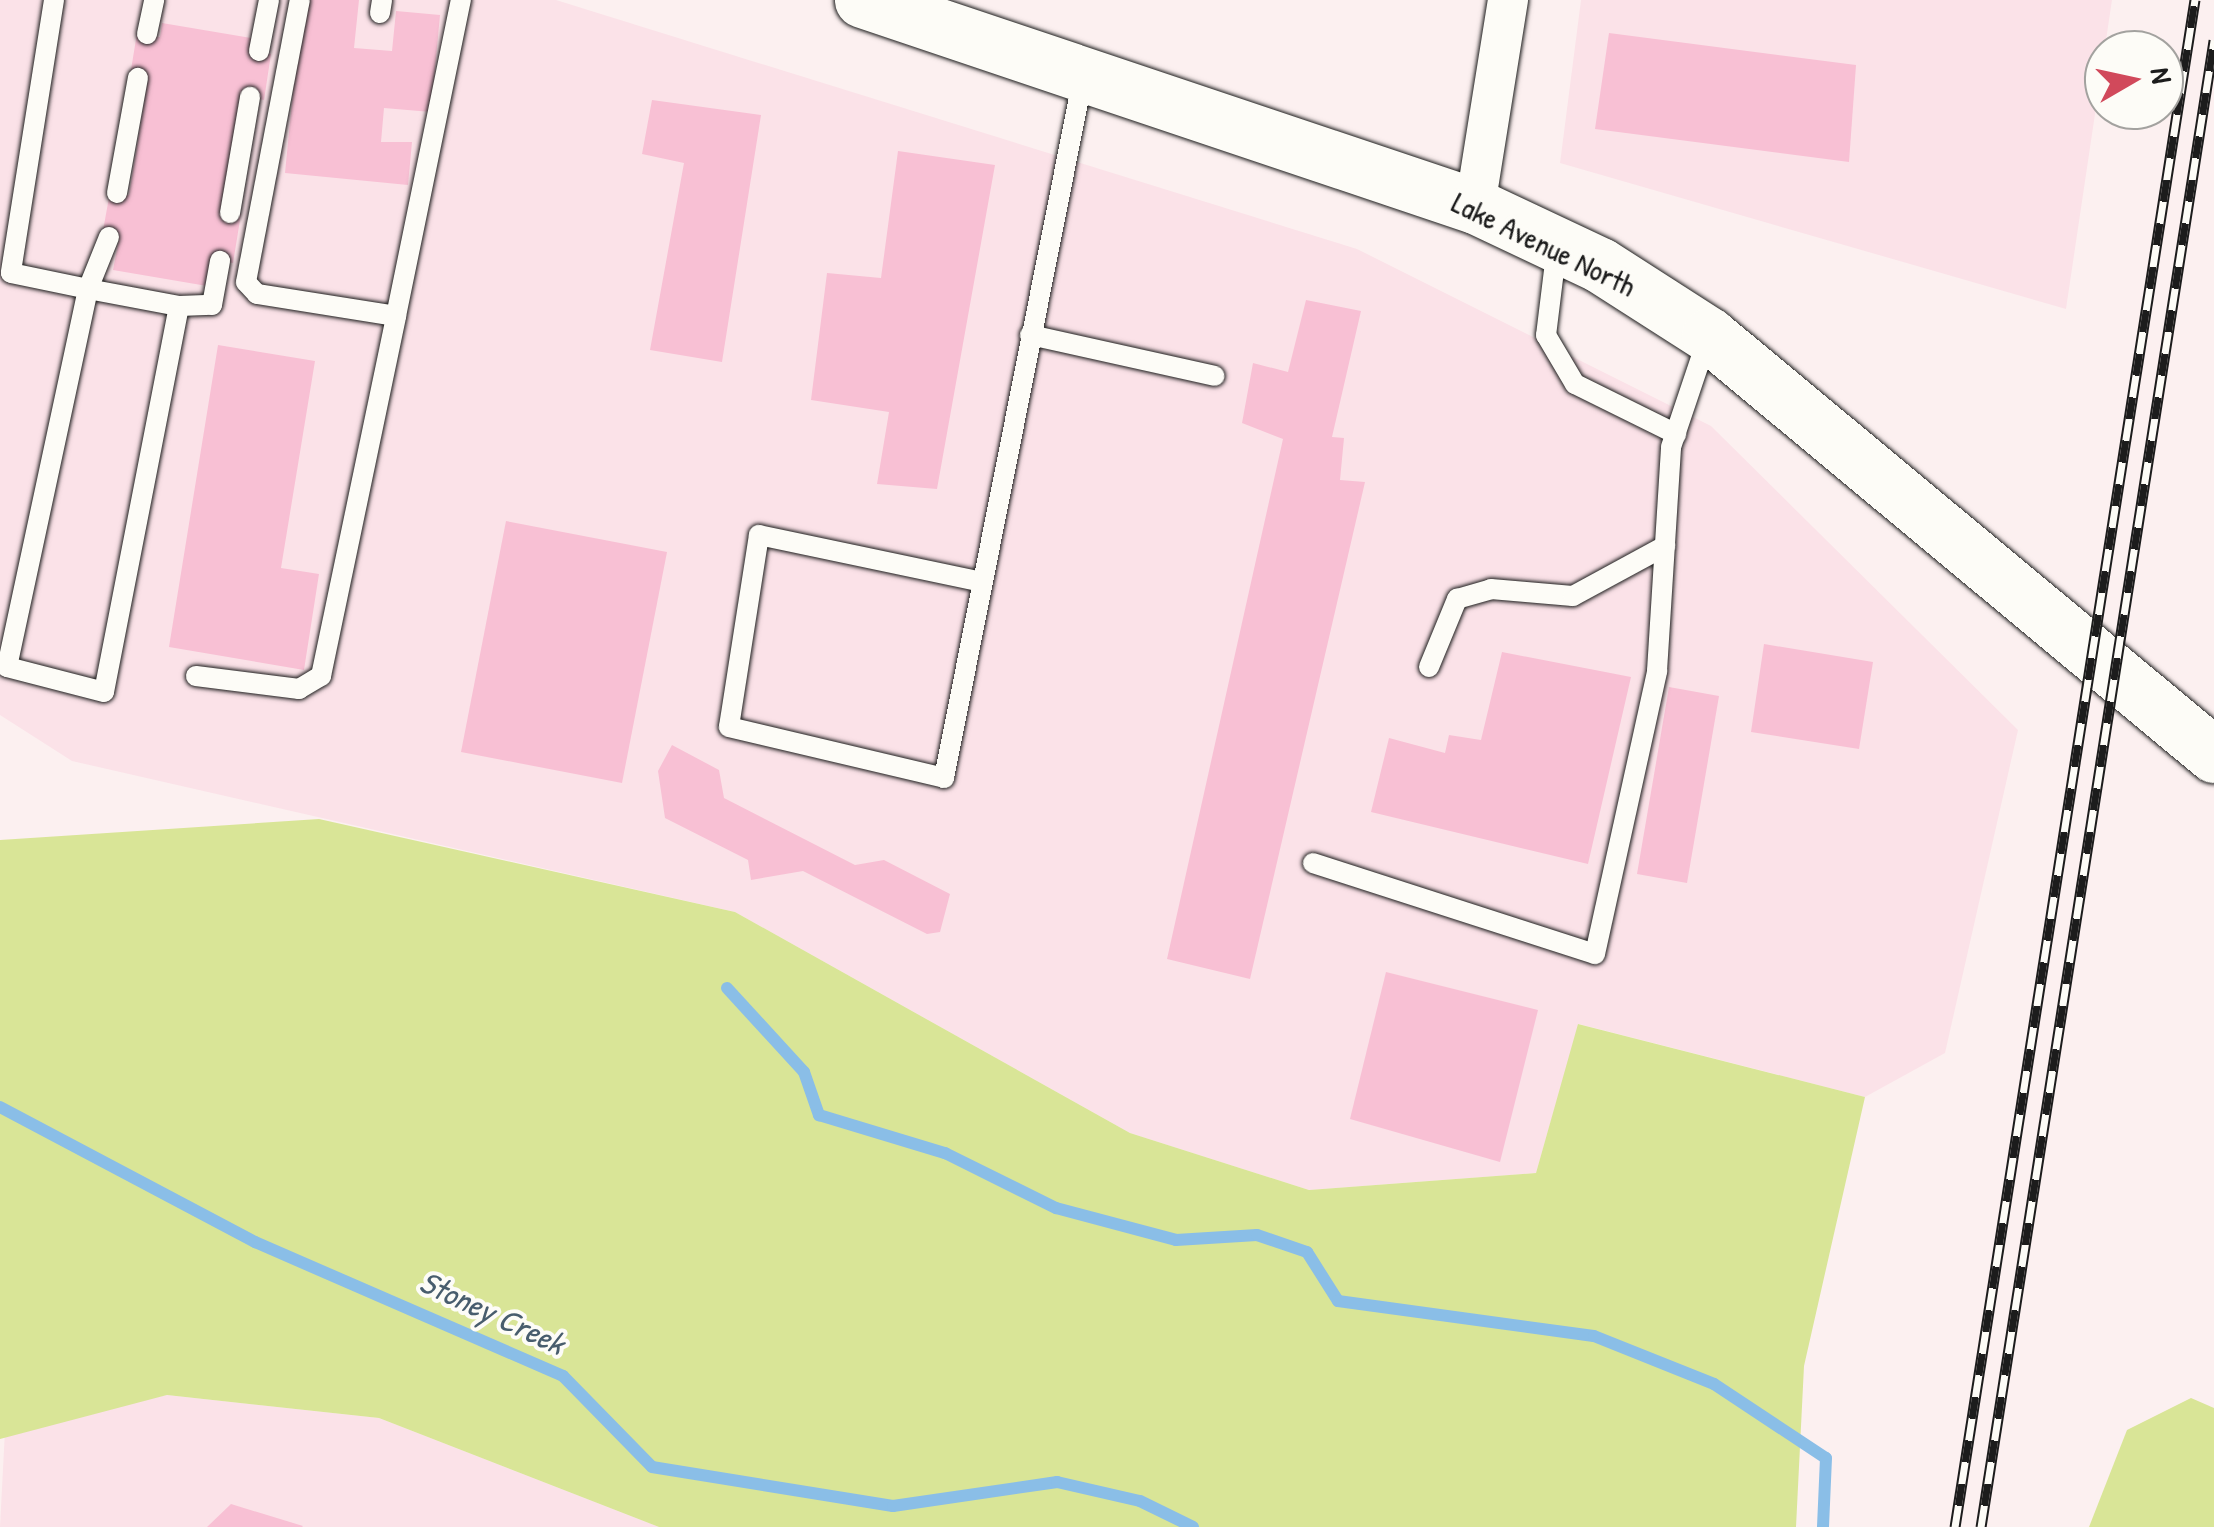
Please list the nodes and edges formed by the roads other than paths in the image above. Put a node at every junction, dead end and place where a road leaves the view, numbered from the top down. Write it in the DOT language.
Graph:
graph roads {
  1 [pos="54,0"];
  2 [pos="154,0"];
  3 [pos="269,0"];
  4 [pos="300,0"];
  5 [pos="461,0"];
  6 [pos="862,0"];
  7 [pos="1508,0"];
  8 [pos="147,34"];
  9 [pos="259,52"];
  10 [pos="1085,70"];
  11 [pos="138,78"];
  12 [pos="250,98"];
  13 [pos="116,193"];
  14 [pos="1475,206"];
  15 [pos="230,212"];
  16 [pos="109,237"];
  17 [pos="1557,244"];
  18 [pos="220,261"];
  19 [pos="88,289"];
  20 [pos="178,306"];
  21 [pos="396,316"];
  22 [pos="1030,334"];
  23 [pos="1709,335"];
  24 [pos="1215,376"];
  25 [pos="1676,434"];
  26 [pos="1664,546"];
  27 [pos="982,582"];
  28 [pos="1429,667"];
  29 [pos="196,676"];
  30 [pos="2214,755"];
  31 [pos="1314,862"];
  1 -- 19 [label="lane"];
  2 -- 8 [label="lane"];
  3 -- 9 [label="lane"];
  4 -- 21 [label="lane"];
  5 -- 21 [label="lane"];
  6 -- 10 [label="street, Lake Avenue North"];
  7 -- 14 [label="street"];
  10 -- 14 [label="street, Lake Avenue North"];
  10 -- 22 [label="lane"];
  11 -- 13 [label="lane"];
  12 -- 15 [label="lane"];
  14 -- 17 [label="street, Lake Avenue North"];
  16 -- 19 [label="lane"];
  17 -- 23 [label="street, Lake Avenue North"];
  17 -- 25 [label="lane"];
  18 -- 20 [label="lane"];
  19 -- 20 [label="lane"];
  19 -- 20 [label="lane"];
  21 -- 29 [label="lane"];
  22 -- 24 [label="lane"];
  22 -- 27 [label="lane"];
  23 -- 25 [label="lane"];
  23 -- 30 [label="street, Lake Avenue North"];
  25 -- 26 [label="lane"];
  26 -- 28 [label="lane"];
  26 -- 31 [label="lane"];
  27 -- 27 [label="lane"];
}
